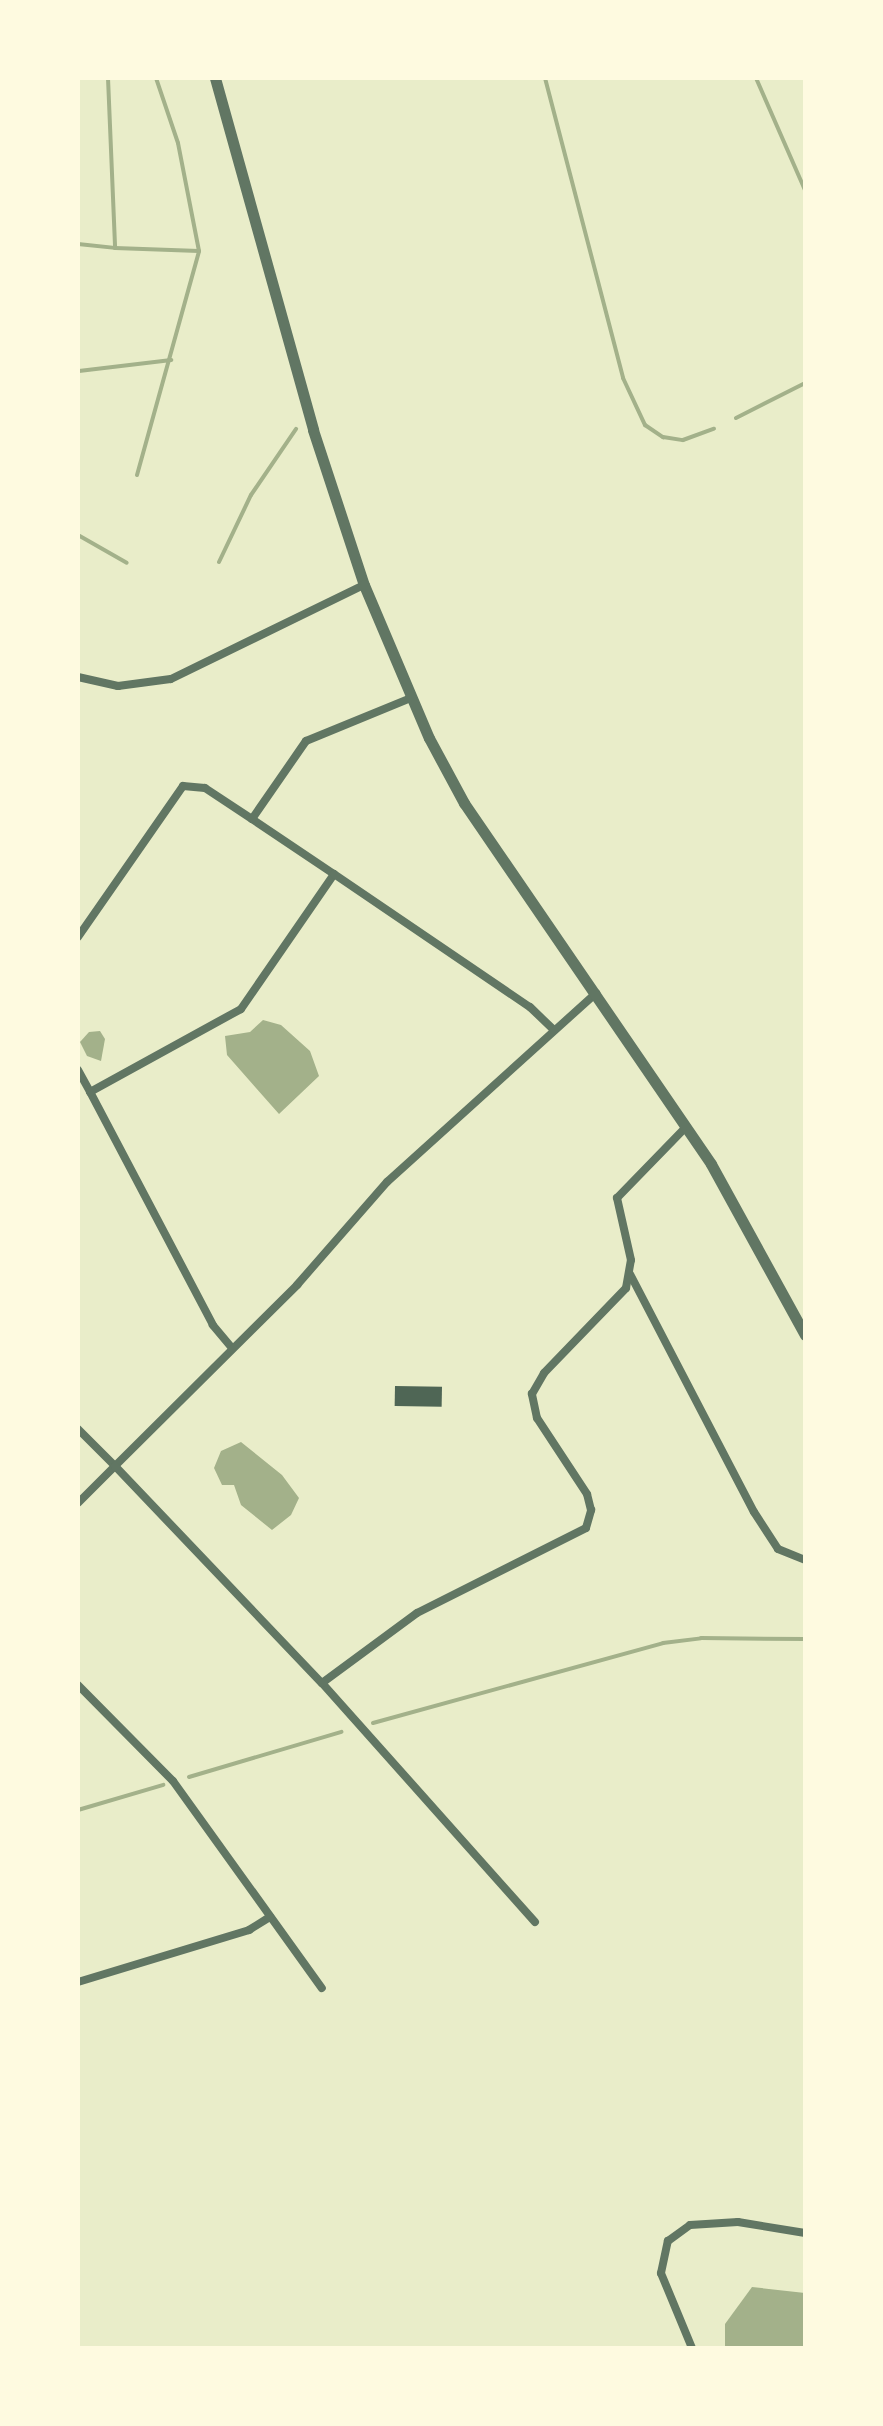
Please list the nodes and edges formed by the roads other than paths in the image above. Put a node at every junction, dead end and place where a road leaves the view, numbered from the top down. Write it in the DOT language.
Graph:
graph roads {
  1 [pos="215,78"];
  2 [pos="364,585"];
  3 [pos="78,677"];
  4 [pos="411,698"];
  5 [pos="252,819"];
  6 [pos="334,874"];
  7 [pos="78,937"];
  8 [pos="596,993"];
  9 [pos="553,1029"];
  10 [pos="78,1070"];
  11 [pos="90,1092"];
  12 [pos="687,1126"];
  13 [pos="630,1274"];
  14 [pos="805,1335"];
  15 [pos="232,1348"];
  16 [pos="78,1429"];
  17 [pos="115,1466"];
  18 [pos="78,1503"];
  19 [pos="805,1560"];
  20 [pos="322,1683"];
  21 [pos="78,1685"];
  22 [pos="270,1917"];
  23 [pos="535,1922"];
  24 [pos="78,1982"];
  25 [pos="322,1988"];
  26 [pos="805,2233"];
  27 [pos="692,2348"];
  1 -- 2 [label="street"];
  2 -- 3 [label="street"];
  2 -- 4 [label="street"];
  4 -- 5 [label="street"];
  4 -- 8 [label="street"];
  5 -- 6 [label="street"];
  5 -- 7 [label="street"];
  6 -- 9 [label="street"];
  6 -- 11 [label="street"];
  8 -- 9 [label="street"];
  8 -- 12 [label="street"];
  9 -- 15 [label="street"];
  10 -- 11 [label="street"];
  11 -- 15 [label="street"];
  12 -- 13 [label="street"];
  12 -- 14 [label="street"];
  13 -- 19 [label="street"];
  13 -- 20 [label="street"];
  15 -- 17 [label="street"];
  16 -- 17 [label="street"];
  17 -- 18 [label="street"];
  17 -- 20 [label="street"];
  20 -- 23 [label="street"];
  21 -- 22 [label="street"];
  22 -- 24 [label="street"];
  22 -- 25 [label="street"];
  26 -- 27 [label="street"];
}
